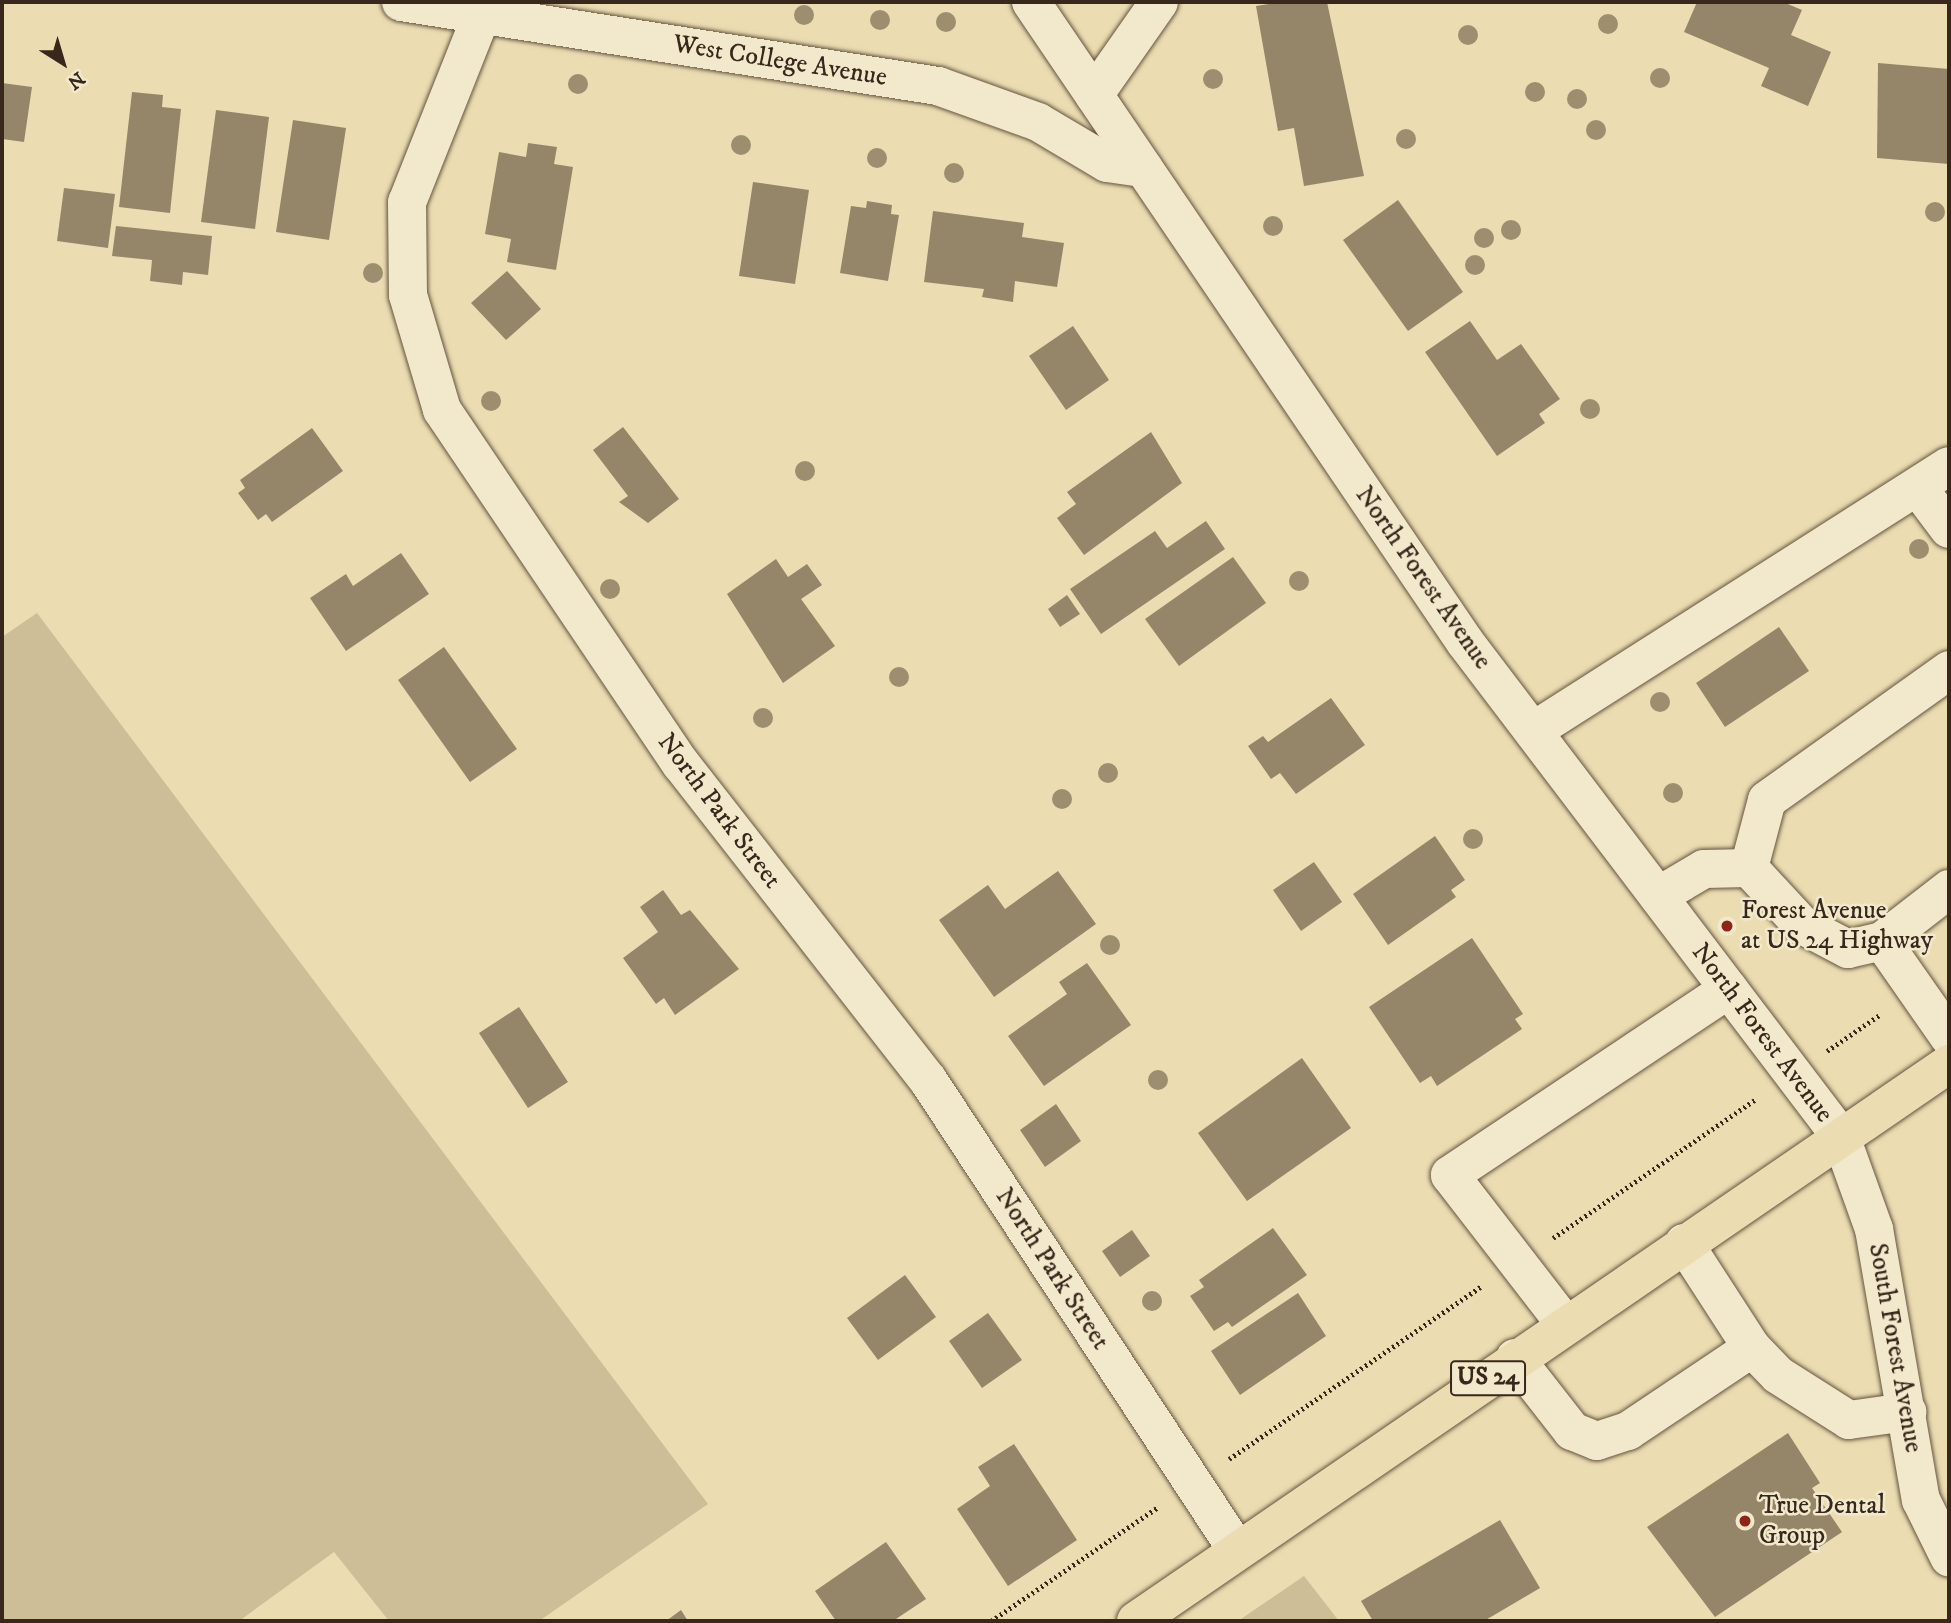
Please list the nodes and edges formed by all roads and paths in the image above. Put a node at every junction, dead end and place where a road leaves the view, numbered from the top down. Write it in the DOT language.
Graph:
graph roads {
  1 [pos="401,2"];
  2 [pos="1031,2"];
  3 [pos="1159,2"];
  4 [pos="482,14"];
  5 [pos="1094,95"];
  6 [pos="1144,168"];
  7 [pos="1949,466"];
  8 [pos="1919,489"];
  9 [pos="1949,529"];
  10 [pos="1949,670"];
  11 [pos="1533,731"];
  12 [pos="1749,868"];
  13 [pos="1949,889"];
  14 [pos="1658,896"];
  15 [pos="1882,941"];
  16 [pos="1729,989"];
  17 [pos="1917,989"];
  18 [pos="1949,1037"];
  19 [pos="1949,1064"];
  20 [pos="1793,1074"];
  21 [pos="1841,1137"];
  22 [pos="1684,1243"];
  23 [pos="1517,1262"];
  24 [pos="1565,1324"];
  25 [pos="1752,1348"];
  26 [pos="1515,1358"];
  27 [pos="1908,1412"];
  28 [pos="1193,1483"];
  29 [pos="1935,1491"];
  30 [pos="1237,1550"];
  31 [pos="1949,1557"];
  32 [pos="991,1621"];
  33 [pos="1136,1621"];
  1 -- 4 [label="street, West College Avenue"];
  2 -- 5 [label="street, North Forest Avenue"];
  3 -- 5 [label="street"];
  4 -- 6 [label="street, West College Avenue"];
  4 -- 28 [label="street, North Park Street"];
  5 -- 6 [label="street, North Forest Avenue"];
  6 -- 11 [label="street, North Forest Avenue"];
  7 -- 8 [label="street"];
  8 -- 9 [label="street"];
  8 -- 11 [label="street"];
  10 -- 12 [label="street"];
  11 -- 14 [label="street, North Forest Avenue"];
  12 -- 14 [label="street"];
  12 -- 15 [label="street"];
  13 -- 15 [label="street"];
  14 -- 16 [label="street, North Forest Avenue"];
  15 -- 17 [label="street"];
  16 -- 20 [label="street, North Forest Avenue"];
  16 -- 23 [label="street"];
  17 -- 18 [label="street"];
  17 -- 20 [label="path"];
  19 -- 21 [label="main road, US 24"];
  20 -- 21 [label="street, North Forest Avenue"];
  20 -- 23 [label="path"];
  21 -- 22 [label="main road, US 24"];
  21 -- 27 [label="street, South Forest Avenue"];
  22 -- 24 [label="main road, US 24"];
  22 -- 25 [label="street"];
  23 -- 24 [label="street"];
  23 -- 28 [label="path"];
  24 -- 26 [label="main road, US 24"];
  25 -- 26 [label="street"];
  25 -- 27 [label="street"];
  26 -- 30 [label="main road, US 24"];
  27 -- 29 [label="street, South Forest Avenue"];
  28 -- 30 [label="street, North Park Street"];
  28 -- 32 [label="path"];
  29 -- 31 [label="street, South Forest Avenue"];
  30 -- 33 [label="main road, US 24"];
}
